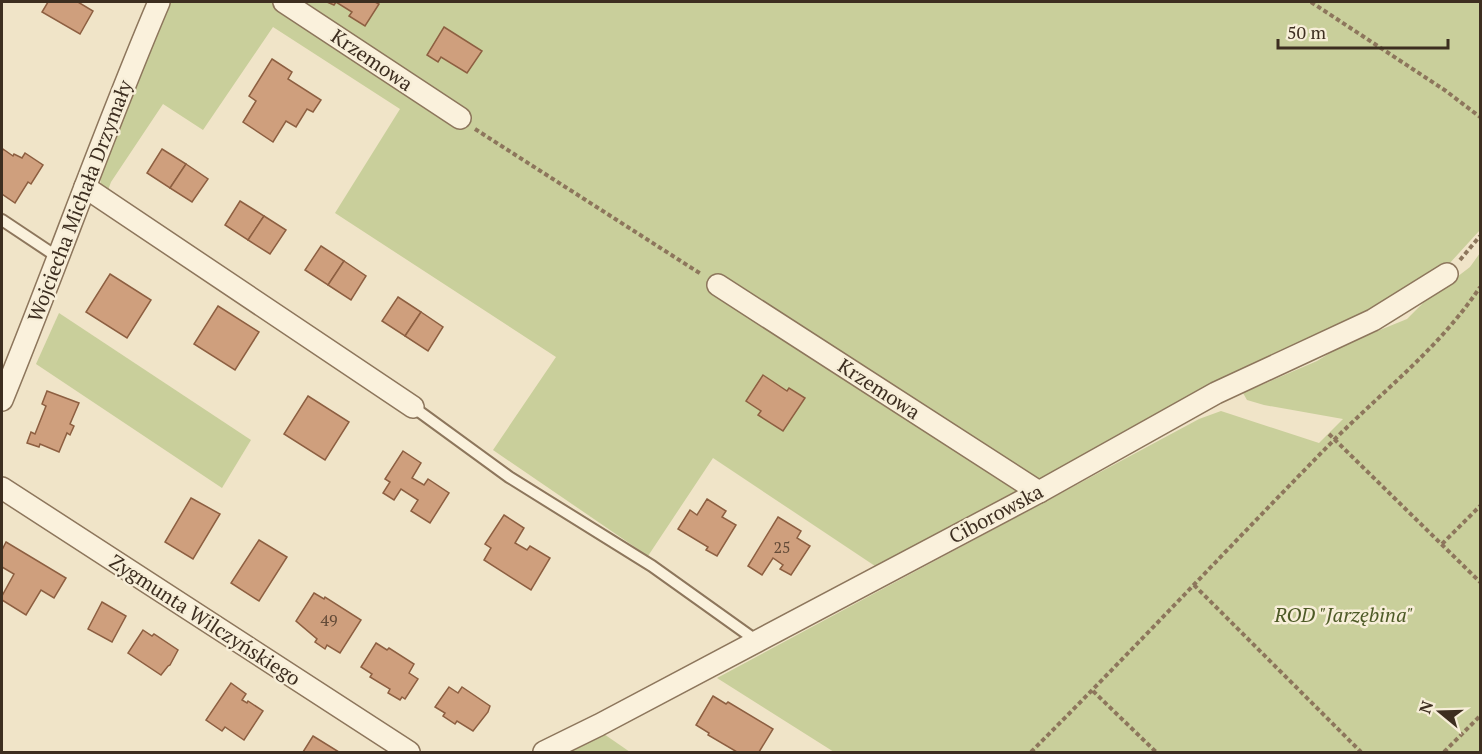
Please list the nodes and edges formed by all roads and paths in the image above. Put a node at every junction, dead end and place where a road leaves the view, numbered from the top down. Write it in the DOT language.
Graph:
graph roads {
  1 [pos="159,2"];
  2 [pos="284,2"];
  3 [pos="1311,2"];
  4 [pos="1480,117"];
  5 [pos="460,118"];
  6 [pos="85,187"];
  7 [pos="2,220"];
  8 [pos="1480,236"];
  9 [pos="59,258"];
  10 [pos="1447,274"];
  11 [pos="718,285"];
  12 [pos="1480,287"];
  13 [pos="2,400"];
  14 [pos="412,407"];
  15 [pos="1329,434"];
  16 [pos="1335,440"];
  17 [pos="2,488"];
  18 [pos="1039,492"];
  19 [pos="1480,506"];
  20 [pos="1442,544"];
  21 [pos="1480,582"];
  22 [pos="1194,585"];
  23 [pos="757,641"];
  24 [pos="1093,691"];
  25 [pos="1480,716"];
  26 [pos="409,753"];
  27 [pos="544,753"];
  28 [pos="1030,753"];
  29 [pos="1156,753"];
  30 [pos="1361,753"];
  31 [pos="1444,753"];
  1 -- 6 [label="street, Wojciecha Michała Drzymały"];
  2 -- 5 [label="street, Krzemowa"];
  3 -- 4 [label="path"];
  5 -- 11 [label="path"];
  6 -- 9 [label="street, Wojciecha Michała Drzymały"];
  6 -- 14 [label="street"];
  7 -- 9 [label="lane"];
  8 -- 10 [label="path"];
  9 -- 13 [label="street, Wojciecha Michała Drzymały"];
  10 -- 18 [label="street, Ciborowska"];
  11 -- 18 [label="street, Krzemowa"];
  12 -- 16 [label="path"];
  14 -- 23 [label="lane"];
  15 -- 16 [label="path"];
  16 -- 20 [label="path"];
  16 -- 22 [label="path"];
  17 -- 26 [label="street, Zygmunta Wilczyńskiego"];
  18 -- 23 [label="street, Ciborowska"];
  19 -- 20 [label="path"];
  20 -- 21 [label="path"];
  22 -- 24 [label="path"];
  22 -- 30 [label="path"];
  23 -- 27 [label="street, Ciborowska"];
  24 -- 28 [label="path"];
  24 -- 29 [label="path"];
  25 -- 31 [label="path"];
}
